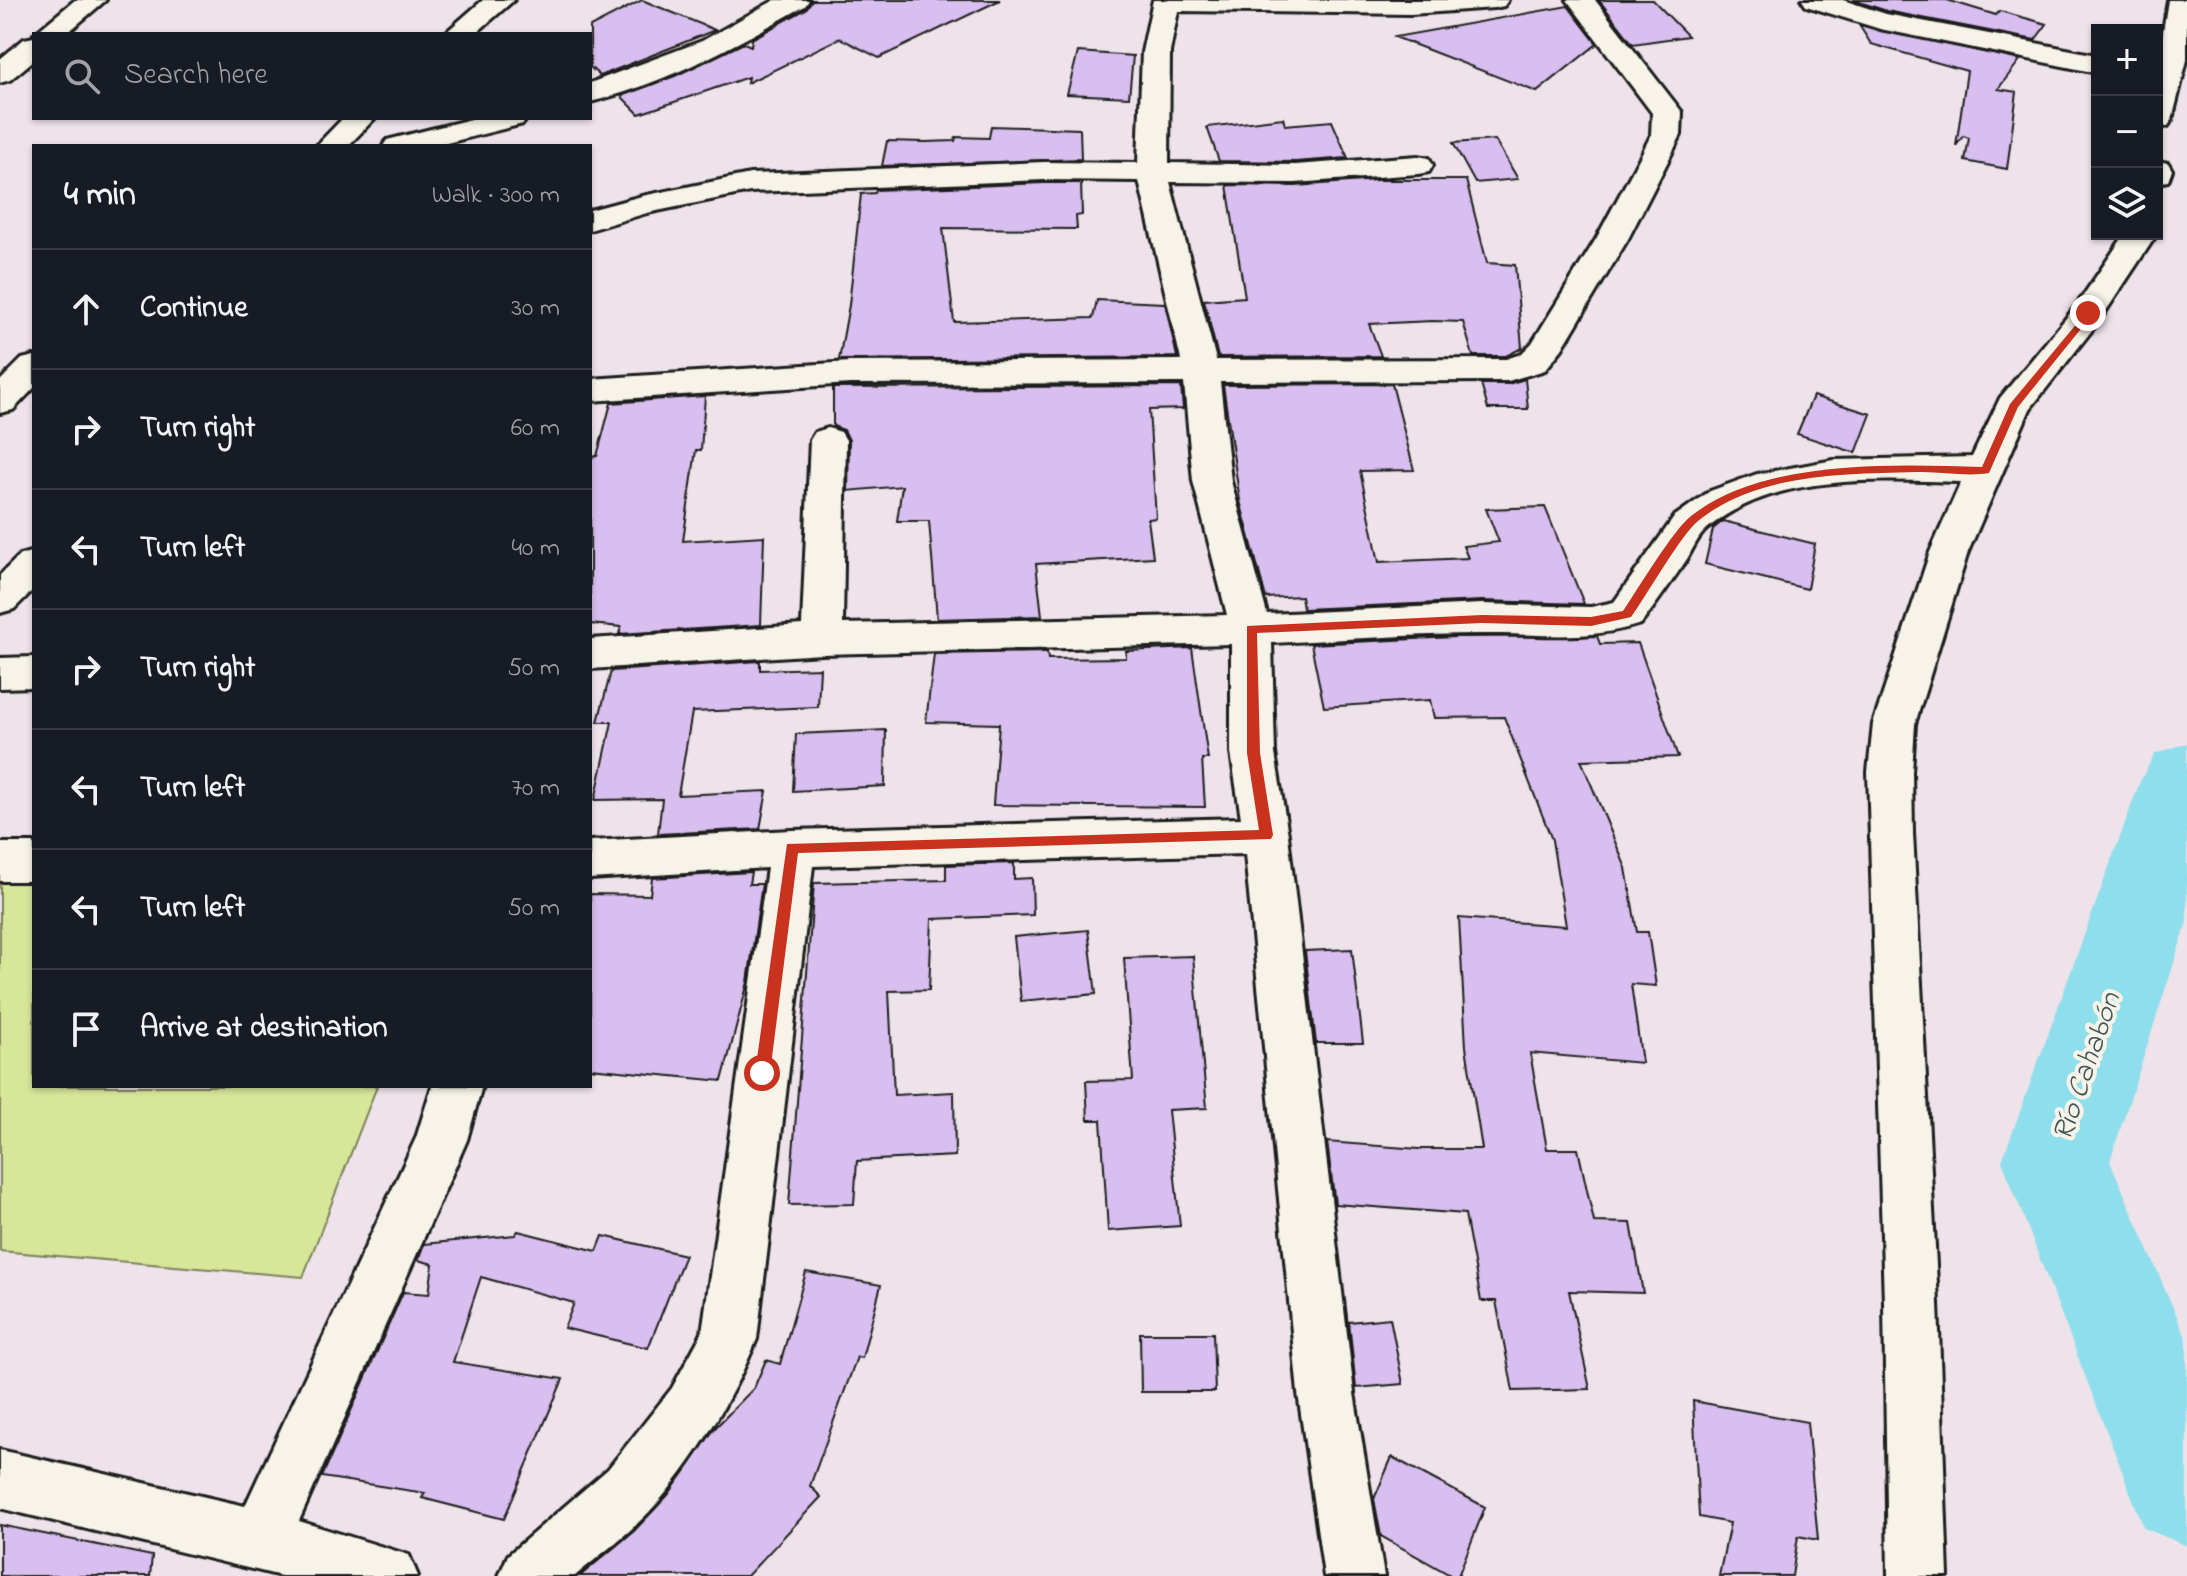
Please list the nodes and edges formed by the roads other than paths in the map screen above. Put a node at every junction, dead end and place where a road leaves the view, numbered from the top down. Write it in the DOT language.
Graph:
graph roads {
  1 [pos="92,0"];
  2 [pos="500,0"];
  3 [pos="795,0"];
  4 [pos="1494,0"];
  5 [pos="1581,0"];
  6 [pos="1816,0"];
  7 [pos="2182,0"];
  8 [pos="1167,2"];
  9 [pos="51,32"];
  10 [pos="460,32"];
  11 [pos="32,47"];
  12 [pos="2091,63"];
  13 [pos="0,74"];
  14 [pos="2164,76"];
  15 [pos="592,92"];
  16 [pos="2161,96"];
  17 [pos="358,120"];
  18 [pos="504,120"];
  19 [pos="333,144"];
  20 [pos="406,144"];
  21 [pos="1418,165"];
  22 [pos="1153,175"];
  23 [pos="592,219"];
  24 [pos="2137,240"];
  25 [pos="32,369"];
  26 [pos="1201,372"];
  27 [pos="592,390"];
  28 [pos="0,402"];
  29 [pos="828,440"];
  30 [pos="1986,470"];
  31 [pos="32,567"];
  32 [pos="0,599"];
  33 [pos="1251,629"];
  34 [pos="822,639"];
  35 [pos="592,654"];
  36 [pos="32,672"];
  37 [pos="0,673"];
  38 [pos="1266,835"];
  39 [pos="792,848"];
  40 [pos="592,860"];
  41 [pos="0,862"];
  42 [pos="32,862"];
  43 [pos="456,1088"];
  44 [pos="0,1479"];
  45 [pos="260,1540"];
  46 [pos="388,1576"];
  47 [pos="529,1576"];
  48 [pos="1354,1576"];
  49 [pos="1918,1576"];
  1 -- 9 [label="street"];
  2 -- 10 [label="street"];
  3 -- 15 [label="street"];
  4 -- 8 [label="street"];
  5 -- 26 [label="street"];
  6 -- 12 [label="street"];
  7 -- 14 [label="street"];
  8 -- 22 [label="street"];
  11 -- 13 [label="street"];
  14 -- 16 [label="street"];
  17 -- 19 [label="street"];
  18 -- 20 [label="street"];
  21 -- 22 [label="street"];
  22 -- 23 [label="street"];
  22 -- 26 [label="street"];
  24 -- 30 [label="street"];
  25 -- 28 [label="street"];
  26 -- 27 [label="street"];
  26 -- 33 [label="street"];
  29 -- 34 [label="street"];
  30 -- 33 [label="street"];
  30 -- 49 [label="street"];
  31 -- 32 [label="street"];
  33 -- 34 [label="street"];
  33 -- 38 [label="street"];
  34 -- 35 [label="street"];
  36 -- 37 [label="street"];
  38 -- 39 [label="street"];
  38 -- 48 [label="street"];
  39 -- 40 [label="street"];
  39 -- 47 [label="street"];
  41 -- 42 [label="street"];
  43 -- 45 [label="street"];
  44 -- 45 [label="street"];
  45 -- 46 [label="street"];
}
